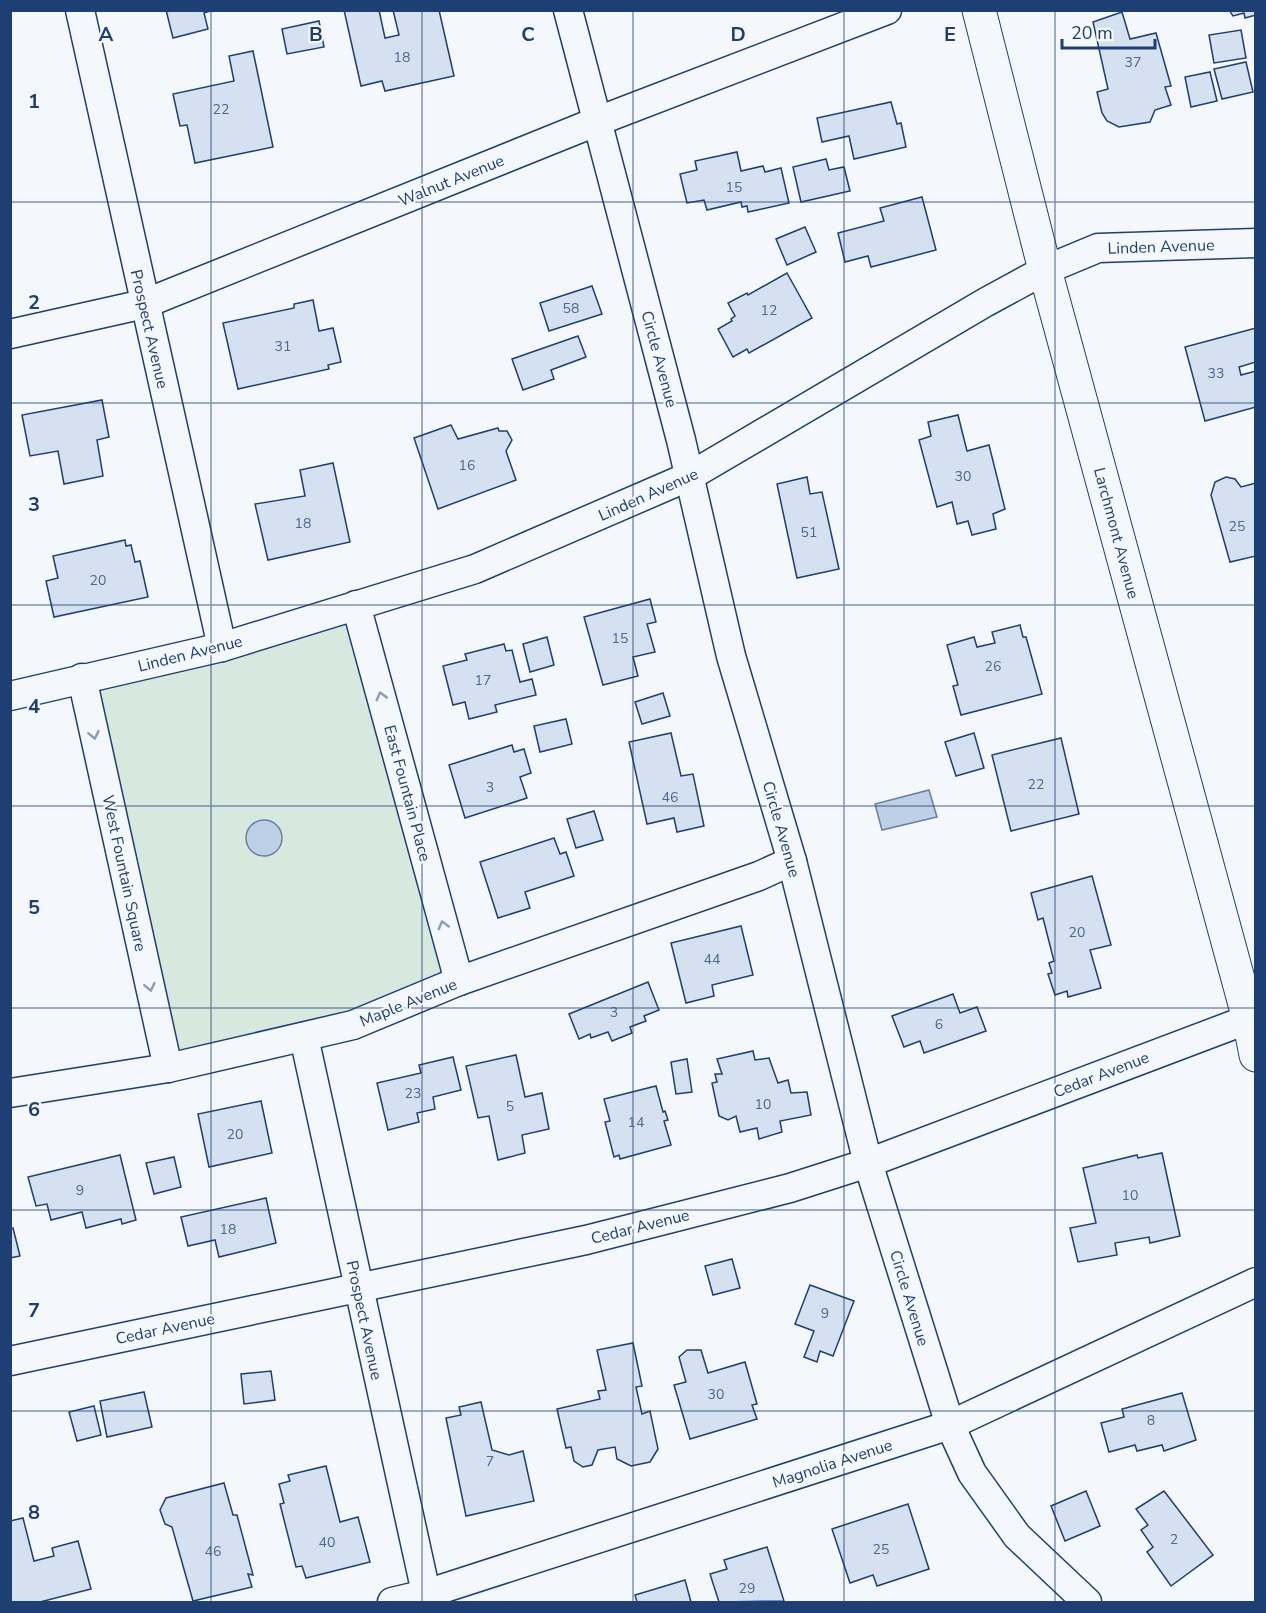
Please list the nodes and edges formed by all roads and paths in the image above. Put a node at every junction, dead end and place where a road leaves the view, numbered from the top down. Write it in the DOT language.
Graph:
graph roads {
  1 [pos="80,10"];
  2 [pos="568,10"];
  3 [pos="887,10"];
  4 [pos="979,10"];
  5 [pos="598,121"];
  6 [pos="1256,243"];
  7 [pos="1045,270"];
  8 [pos="144,303"];
  9 [pos="10,334"];
  10 [pos="690,476"];
  11 [pos="356,605"];
  12 [pos="222,647"];
  13 [pos="82,678"];
  14 [pos="10,696"];
  15 [pos="792,861"];
  16 [pos="459,981"];
  17 [pos="1249,1019"];
  18 [pos="304,1037"];
  19 [pos="1256,1055"];
  20 [pos="168,1068"];
  21 [pos="10,1093"];
  22 [pos="868,1162"];
  23 [pos="1256,1282"];
  24 [pos="358,1287"];
  25 [pos="10,1362"];
  26 [pos="950,1425"];
  27 [pos="427,1598"];
  28 [pos="392,1602"];
  29 [pos="1088,1602"];
  1 -- 8 [label="street, Prospect Avenue"];
  2 -- 5 [label="street, Circle Avenue"];
  3 -- 5 [label="street, Walnut Avenue"];
  4 -- 7 [label="street, Larchmont Avenue"];
  5 -- 8 [label="street, Walnut Avenue"];
  5 -- 10 [label="street, Circle Avenue"];
  6 -- 7 [label="street, Linden Avenue"];
  7 -- 10 [label="street, Linden Avenue"];
  7 -- 17 [label="street, Larchmont Avenue"];
  8 -- 9 [label="street, Walnut Avenue"];
  8 -- 12 [label="street, Prospect Avenue"];
  10 -- 11 [label="street, Linden Avenue"];
  10 -- 15 [label="street, Circle Avenue"];
  11 -- 12 [label="street, Linden Avenue"];
  16 -- 11 [label="street, East Fountain Place, one-way"];
  12 -- 13 [label="street, Linden Avenue"];
  13 -- 14 [label="street, Linden Avenue"];
  13 -- 20 [label="street, West Fountain Square, one-way"];
  15 -- 16 [label="street, Maple Avenue"];
  15 -- 22 [label="street, Circle Avenue"];
  16 -- 18 [label="street, Maple Avenue"];
  17 -- 19 [label="street, Larchmont Avenue"];
  17 -- 22 [label="street, Cedar Avenue"];
  18 -- 20 [label="street, Maple Avenue"];
  18 -- 24 [label="street, Prospect Avenue"];
  20 -- 21 [label="street, Maple Avenue"];
  22 -- 24 [label="street, Cedar Avenue"];
  22 -- 26 [label="street, Circle Avenue"];
  23 -- 26 [label="street, Magnolia Avenue"];
  24 -- 25 [label="street, Cedar Avenue"];
  24 -- 27 [label="street, Prospect Avenue"];
  26 -- 27 [label="street, Magnolia Avenue"];
  26 -- 29 [label="street, Circle Avenue"];
  27 -- 28 [label="street, Magnolia Avenue"];
}
